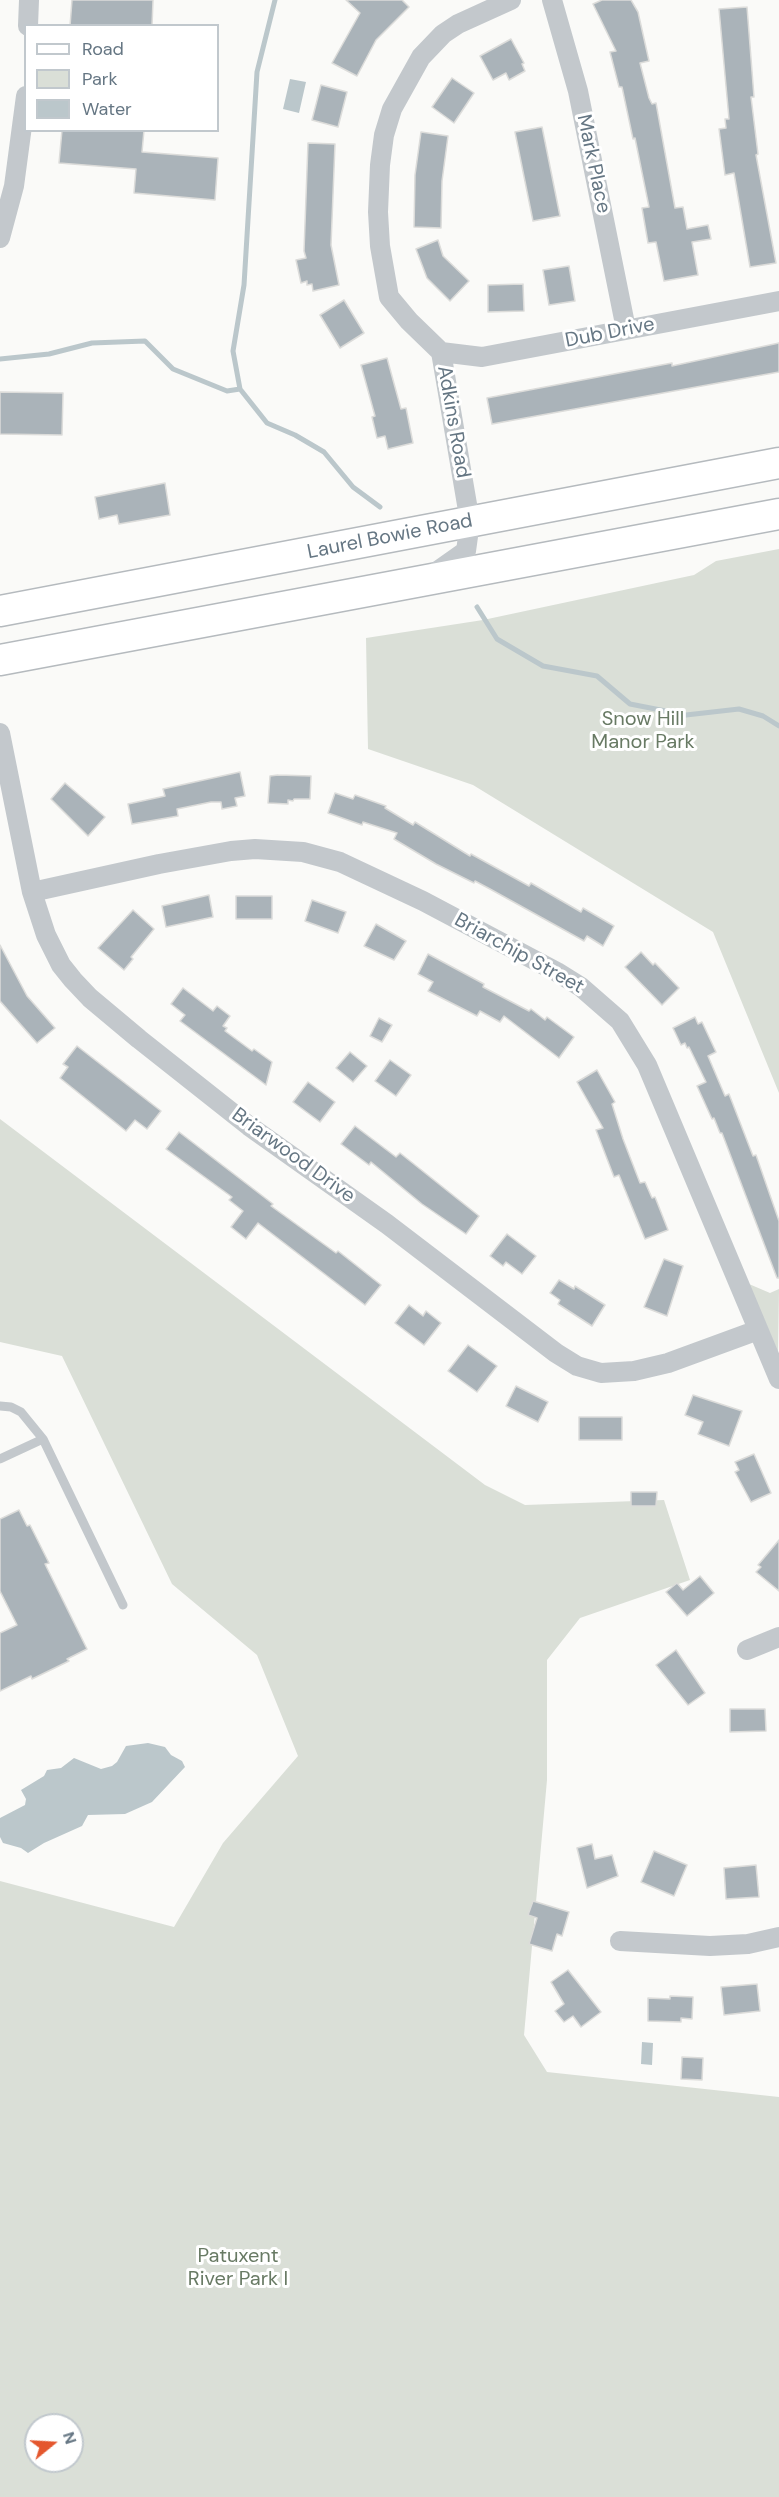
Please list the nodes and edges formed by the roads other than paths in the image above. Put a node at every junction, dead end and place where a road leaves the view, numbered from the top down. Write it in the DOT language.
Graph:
graph roads {
  1 [pos="29,0"];
  2 [pos="511,0"];
  3 [pos="552,0"];
  4 [pos="28,24"];
  5 [pos="24,111"];
  6 [pos="0,238"];
  7 [pos="779,301"];
  8 [pos="626,329"];
  9 [pos="441,352"];
  10 [pos="779,464"];
  11 [pos="779,514"];
  12 [pos="470,522"];
  13 [pos="426,580"];
  14 [pos="0,611"];
  15 [pos="0,660"];
  16 [pos="0,733"];
  17 [pos="32,892"];
  18 [pos="758,1330"];
  19 [pos="779,1379"];
  20 [pos="0,1406"];
  21 [pos="43,1439"];
  22 [pos="0,1459"];
  23 [pos="123,1605"];
  24 [pos="779,1637"];
  25 [pos="747,1650"];
  26 [pos="779,1937"];
  27 [pos="620,1941"];
  1 -- 4 [label="street"];
  2 -- 9 [label="street, Adkins Road"];
  3 -- 8 [label="street, Mark Place"];
  5 -- 6 [label="street"];
  7 -- 8 [label="street, Dub Drive"];
  8 -- 9 [label="street, Dub Drive"];
  9 -- 12 [label="street, Adkins Road"];
  10 -- 12 [label="main road, Laurel Bowie Road"];
  11 -- 13 [label="main road"];
  12 -- 13 [label="street, Adkins Road"];
  12 -- 14 [label="main road, Laurel Bowie Road"];
  13 -- 15 [label="main road"];
  16 -- 17 [label="street, Briarwood Drive"];
  17 -- 18 [label="street, Briarwood Drive"];
  17 -- 18 [label="street, Briarchip Street"];
  18 -- 19 [label="street, Briarchip Street"];
  20 -- 21 [label="lane"];
  21 -- 22 [label="lane"];
  21 -- 23 [label="lane"];
  24 -- 25 [label="street"];
  26 -- 27 [label="street"];
}
